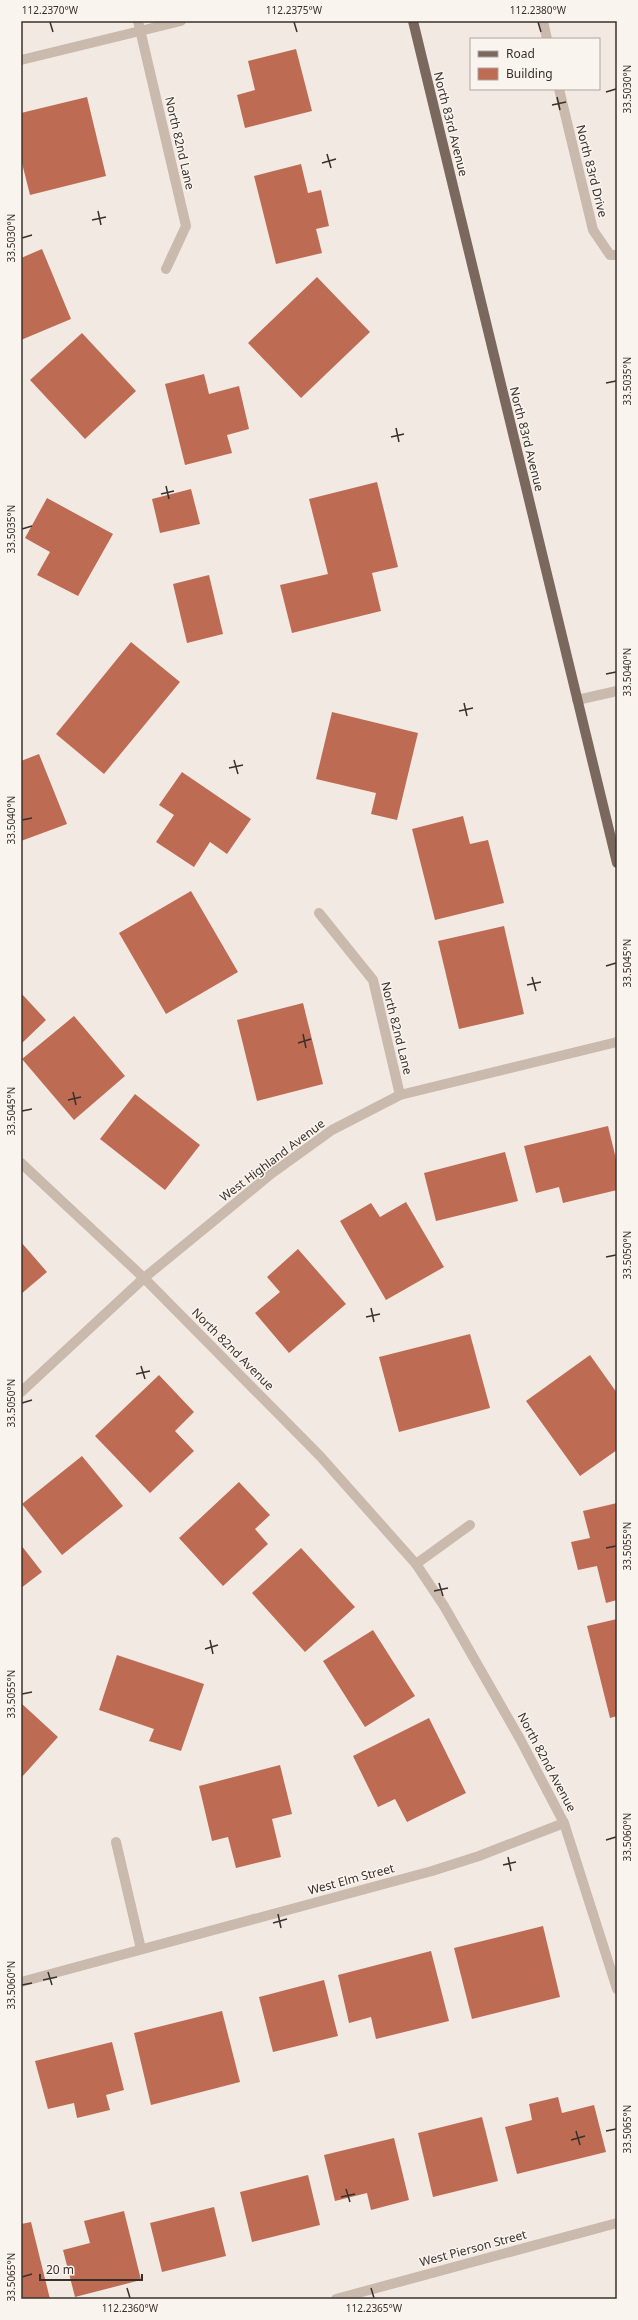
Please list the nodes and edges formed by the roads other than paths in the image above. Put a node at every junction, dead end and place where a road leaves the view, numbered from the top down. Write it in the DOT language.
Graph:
graph roads {
  1 [pos="181,21"];
  2 [pos="413,21"];
  3 [pos="543,21"];
  4 [pos="140,26"];
  5 [pos="547,38"];
  6 [pos="21,60"];
  7 [pos="559,90"];
  8 [pos="614,255"];
  9 [pos="166,268"];
  10 [pos="617,691"];
  11 [pos="577,700"];
  12 [pos="617,863"];
  13 [pos="319,913"];
  14 [pos="617,1042"];
  15 [pos="400,1095"];
  16 [pos="21,1163"];
  17 [pos="144,1278"];
  18 [pos="21,1392"];
  19 [pos="470,1525"];
  20 [pos="416,1564"];
  21 [pos="564,1823"];
  22 [pos="116,1842"];
  23 [pos="141,1949"];
  24 [pos="21,1982"];
  25 [pos="617,1989"];
  26 [pos="617,2223"];
  27 [pos="336,2299"];
  1 -- 4 [label="street"];
  2 -- 11 [label="main road, North 83rd Avenue"];
  3 -- 5 [label="street"];
  4 -- 6 [label="street"];
  4 -- 9 [label="street, North 82nd Lane"];
  7 -- 8 [label="street, North 83rd Drive"];
  10 -- 11 [label="street"];
  11 -- 12 [label="main road, North 83rd Avenue"];
  13 -- 15 [label="street, North 82nd Lane"];
  14 -- 15 [label="street, West Highland Avenue"];
  15 -- 17 [label="street, West Highland Avenue"];
  16 -- 17 [label="street, North 82nd Avenue"];
  17 -- 18 [label="street, West Highland Avenue"];
  17 -- 20 [label="street, North 82nd Avenue"];
  19 -- 20 [label="street"];
  20 -- 21 [label="street, North 82nd Avenue"];
  21 -- 23 [label="street, West Elm Street"];
  21 -- 25 [label="street, North 82nd Avenue"];
  22 -- 23 [label="street"];
  23 -- 24 [label="street, West Elm Street"];
  26 -- 27 [label="street, West Pierson Street"];
}
